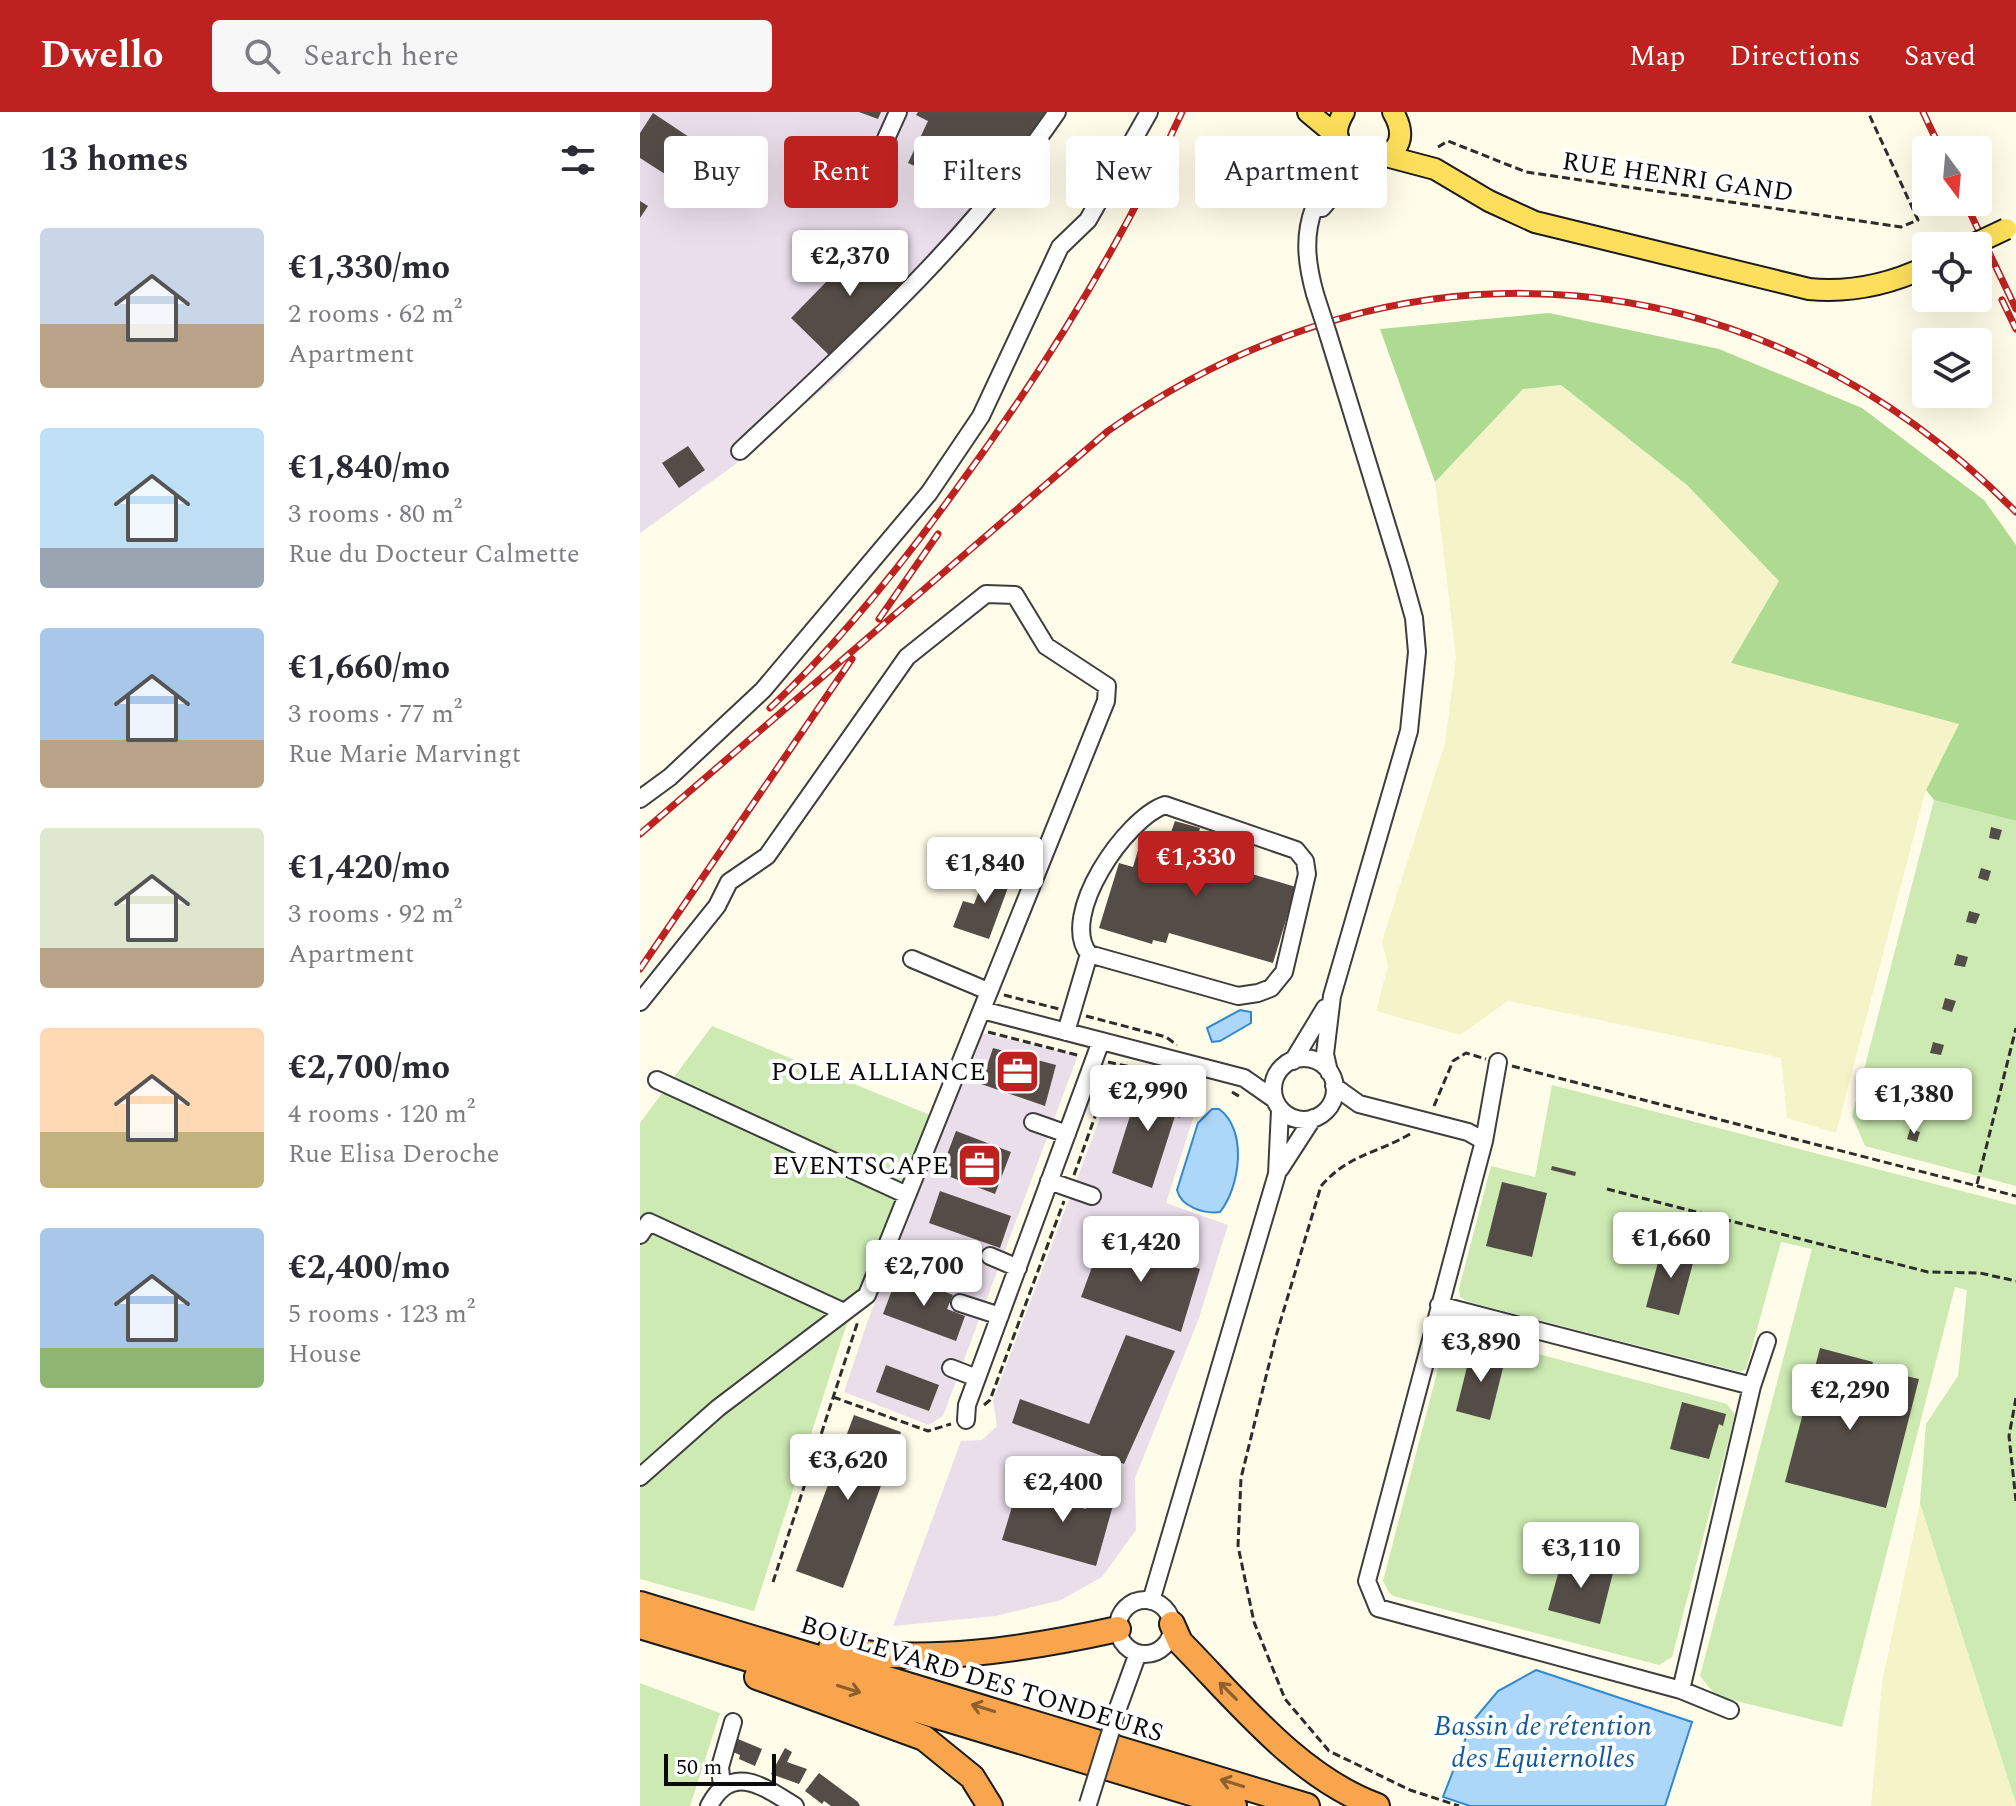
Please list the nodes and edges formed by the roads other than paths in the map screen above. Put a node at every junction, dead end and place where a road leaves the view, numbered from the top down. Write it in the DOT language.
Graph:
graph roads {
  1 [pos="898,112"];
  2 [pos="1057,112"];
  3 [pos="1149,112"];
  4 [pos="1308,112"];
  5 [pos="1344,112"];
  6 [pos="1395,117"];
  7 [pos="887,136"];
  8 [pos="1334,136"];
  9 [pos="1340,136"];
  10 [pos="1387,154"];
  11 [pos="1387,160"];
  12 [pos="1435,169"];
  13 [pos="1314,208"];
  14 [pos="1323,208"];
  15 [pos="1311,222"];
  16 [pos="2011,227"];
  17 [pos="1992,233"];
  18 [pos="1912,272"];
  19 [pos="740,451"];
  20 [pos="640,799"];
  21 [pos="1089,954"];
  22 [pos="912,959"];
  23 [pos="988,991"];
  24 [pos="1332,996"];
  25 [pos="640,1002"];
  26 [pos="982,1010"];
  27 [pos="1066,1032"];
  28 [pos="1101,1041"];
  29 [pos="1498,1062"];
  30 [pos="1287,1064"];
  31 [pos="1244,1078"];
  32 [pos="1332,1079"];
  33 [pos="657,1080"];
  34 [pos="1359,1104"];
  35 [pos="1277,1105"];
  36 [pos="1320,1114"];
  37 [pos="1033,1122"];
  38 [pos="1067,1134"];
  39 [pos="1484,1141"];
  40 [pos="1277,1174"];
  41 [pos="1049,1181"];
  42 [pos="907,1195"];
  43 [pos="1092,1196"];
  44 [pos="640,1235"];
  45 [pos="990,1256"];
  46 [pos="1018,1268"];
  47 [pos="960,1303"];
  48 [pos="1439,1305"];
  49 [pos="844,1312"];
  50 [pos="1000,1316"];
  51 [pos="1767,1341"];
  52 [pos="951,1368"];
  53 [pos="977,1378"];
  54 [pos="1752,1386"];
  55 [pos="966,1420"];
  56 [pos="640,1477"];
  57 [pos="1151,1601"];
  58 [pos="640,1604"];
  59 [pos="690,1619"];
  60 [pos="1172,1624"];
  61 [pos="640,1626"];
  62 [pos="1118,1629"];
  63 [pos="640,1635"];
  64 [pos="1138,1653"];
  65 [pos="1681,1690"];
  66 [pos="1730,1710"];
  67 [pos="733,1722"];
  68 [pos="722,1787"];
  69 [pos="1088,1805"];
  70 [pos="709,1806"];
  71 [pos="795,1806"];
  72 [pos="990,1806"];
  73 [pos="1234,1806"];
  74 [pos="1307,1806"];
  75 [pos="1377,1806"];
  1 -- 7 [label="street"];
  2 -- 19 [label="street"];
  3 -- 20 [label="street"];
  4 -- 8 [label="main road"];
  5 -- 9 [label="main road"];
  6 -- 10 [label="main road"];
  6 -- 12 [label="main road"];
  11 -- 12 [label="main road"];
  12 -- 18 [label="main road"];
  13 -- 15 [label="street"];
  14 -- 15 [label="street"];
  15 -- 24 [label="street, bridge"];
  16 -- 17 [label="main road, bridge"];
  21 -- 21 [label="street"];
  21 -- 27 [label="street"];
  22 -- 23 [label="street"];
  23 -- 25 [label="street"];
  23 -- 26 [label="street"];
  24 -- 30 [label="street"];
  24 -- 32 [label="street"];
  26 -- 27 [label="street"];
  26 -- 42 [label="street"];
  27 -- 28 [label="street"];
  28 -- 31 [label="street"];
  28 -- 38 [label="street"];
  29 -- 39 [label="street"];
  30 -- 31 [label="street"];
  30 -- 32 [label="street"];
  30 -- 35 [label="street"];
  31 -- 35 [label="street"];
  32 -- 34 [label="street"];
  32 -- 36 [label="street"];
  33 -- 42 [label="street"];
  34 -- 36 [label="street"];
  34 -- 39 [label="street"];
  35 -- 36 [label="street"];
  35 -- 40 [label="street"];
  36 -- 40 [label="street"];
  37 -- 38 [label="street"];
  38 -- 41 [label="street"];
  39 -- 48 [label="street"];
  40 -- 57 [label="street"];
  41 -- 43 [label="street"];
  41 -- 46 [label="street"];
  42 -- 49 [label="street"];
  44 -- 49 [label="street"];
  45 -- 46 [label="street"];
  46 -- 50 [label="street"];
  47 -- 50 [label="street"];
  48 -- 54 [label="street"];
  48 -- 65 [label="street"];
  49 -- 56 [label="street"];
  50 -- 53 [label="street"];
  51 -- 54 [label="street"];
  52 -- 53 [label="street"];
  53 -- 55 [label="street"];
  54 -- 65 [label="street"];
  57 -- 60 [label="street"];
  57 -- 62 [label="street"];
  58 -- 59 [label="highway, BOULEVARD DES TONDEURS"];
  59 -- 62 [label="highway"];
  74 -- 59 [label="highway, BOULEVARD DES TONDEURS, one-way"];
  60 -- 64 [label="street"];
  75 -- 60 [label="highway, one-way"];
  61 -- 73 [label="highway, BOULEVARD DES TONDEURS, one-way"];
  62 -- 64 [label="street"];
  63 -- 72 [label="highway"];
  64 -- 69 [label="street, bridge"];
  65 -- 66 [label="street"];
  67 -- 68 [label="street"];
  68 -- 70 [label="street"];
  68 -- 71 [label="street"];
}
